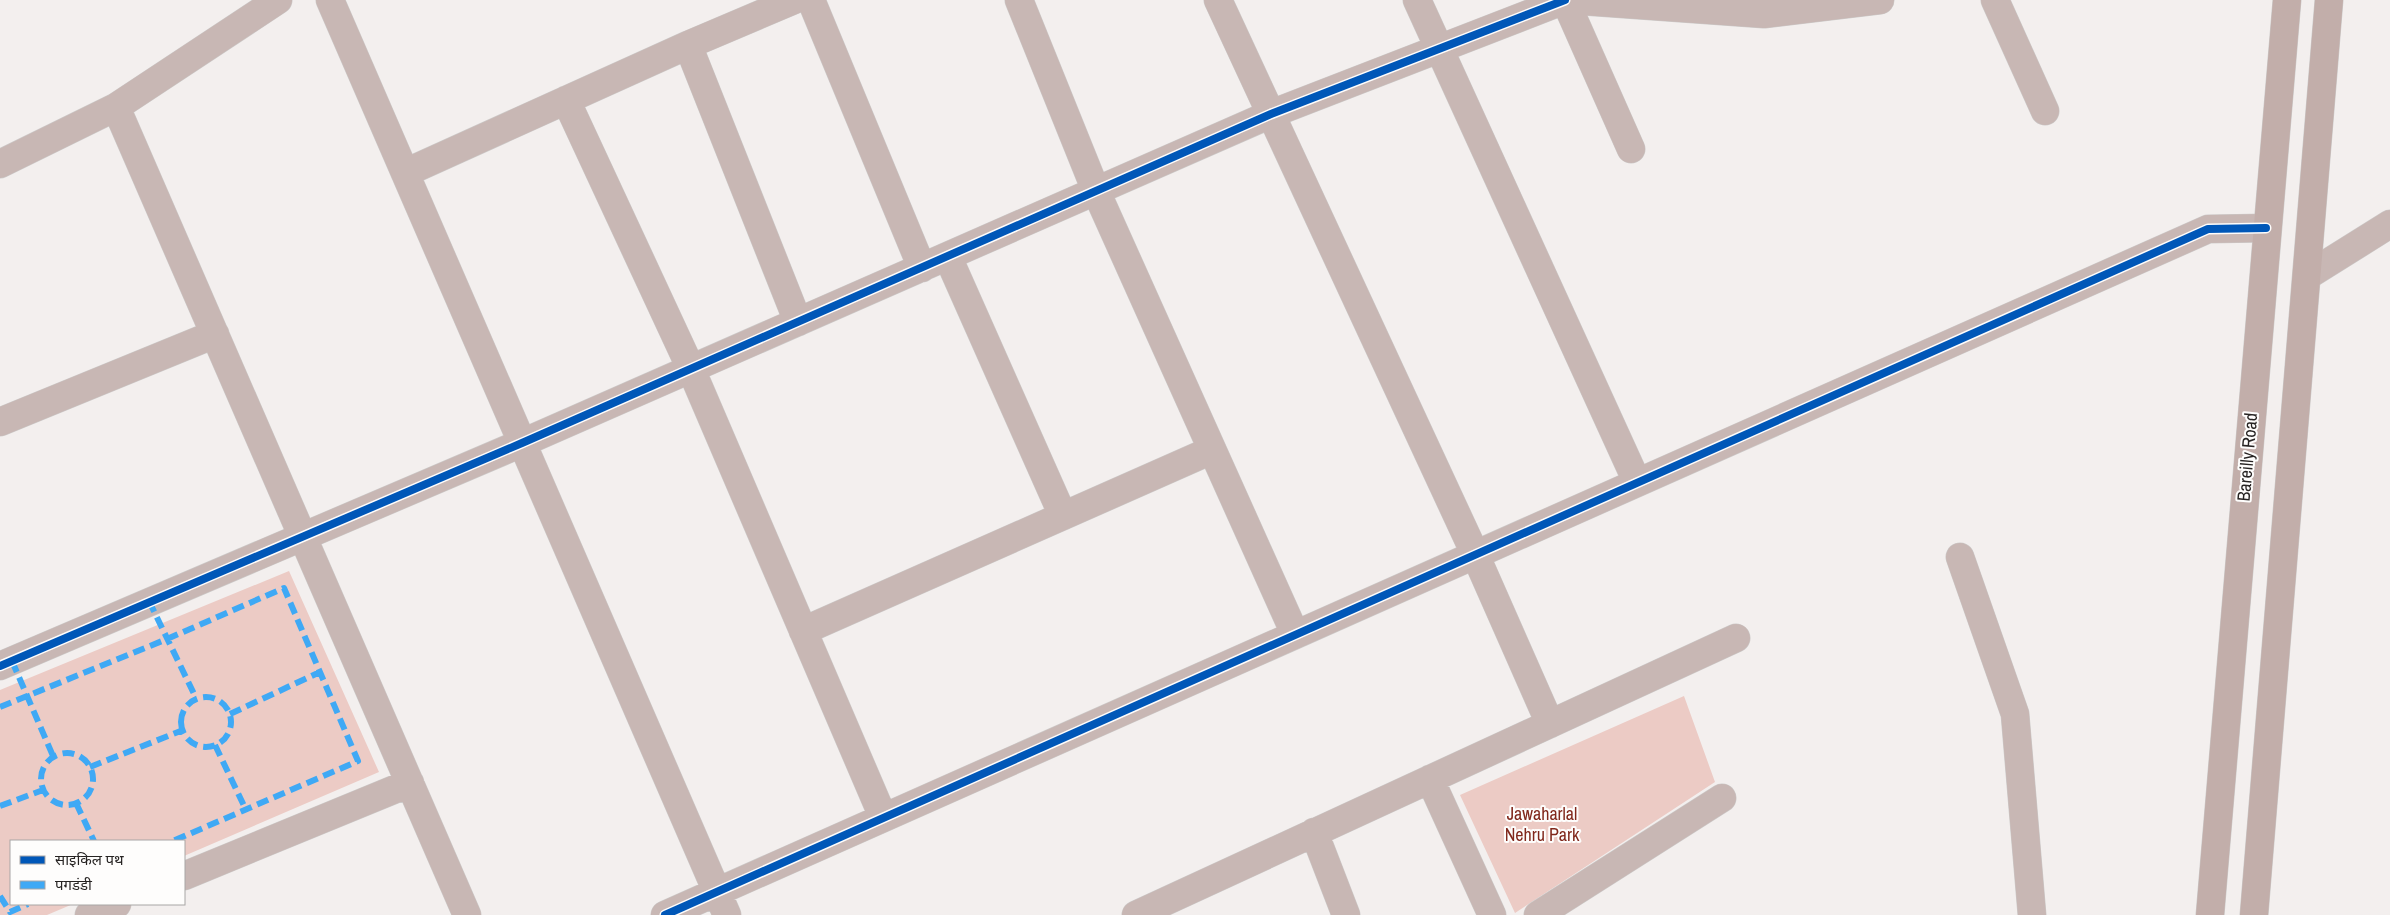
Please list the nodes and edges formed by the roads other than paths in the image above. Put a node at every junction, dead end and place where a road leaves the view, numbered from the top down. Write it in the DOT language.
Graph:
graph roads {
  1 [pos="278,0"];
  2 [pos="330,0"];
  3 [pos="794,0"];
  4 [pos="811,0"];
  5 [pos="1019,0"];
  6 [pos="1218,0"];
  7 [pos="1417,0"];
  8 [pos="1566,0"];
  9 [pos="1880,0"];
  10 [pos="1995,0"];
  11 [pos="2287,0"];
  12 [pos="2329,0"];
  13 [pos="688,45"];
  14 [pos="1439,50"];
  15 [pos="566,100"];
  16 [pos="116,107"];
  17 [pos="2045,111"];
  18 [pos="1271,114"];
  19 [pos="1631,149"];
  20 [pos="1,161"];
  21 [pos="405,173"];
  22 [pos="1096,191"];
  23 [pos="2390,224"];
  24 [pos="2266,228"];
  25 [pos="948,257"];
  26 [pos="922,268"];
  27 [pos="2307,276"];
  28 [pos="798,322"];
  29 [pos="215,334"];
  30 [pos="691,369"];
  31 [pos="0,422"];
  32 [pos="522,443"];
  33 [pos="1212,450"];
  34 [pos="1637,482"];
  35 [pos="1062,516"];
  36 [pos="302,536"];
  37 [pos="1475,554"];
  38 [pos="1960,557"];
  39 [pos="803,630"];
  40 [pos="1295,634"];
  41 [pos="1736,638"];
  42 [pos="0,666"];
  43 [pos="1550,724"];
  44 [pos="1430,779"];
  45 [pos="410,783"];
  46 [pos="1722,798"];
  47 [pos="883,817"];
  48 [pos="1314,832"];
  49 [pos="185,876"];
  50 [pos="722,903"];
  51 [pos="114,905"];
  52 [pos="89,915"];
  53 [pos="467,915"];
  54 [pos="665,915"];
  55 [pos="1136,915"];
  56 [pos="1346,915"];
  57 [pos="1492,915"];
  58 [pos="1538,915"];
  59 [pos="2032,915"];
  60 [pos="2210,915"];
  61 [pos="2254,915"];
  1 -- 16 [label="street"];
  2 -- 21 [label="street"];
  3 -- 13 [label="street"];
  4 -- 26 [label="street"];
  5 -- 22 [label="street"];
  6 -- 18 [label="street"];
  7 -- 14 [label="street"];
  8 -- 9 [label="street"];
  8 -- 14 [label="street"];
  8 -- 19 [label="street"];
  10 -- 17 [label="street"];
  11 -- 24 [label="main road, Bareilly Road"];
  12 -- 27 [label="main road"];
  13 -- 15 [label="street"];
  13 -- 28 [label="street"];
  14 -- 18 [label="street"];
  14 -- 34 [label="street"];
  15 -- 21 [label="street"];
  15 -- 30 [label="street"];
  16 -- 20 [label="street"];
  16 -- 29 [label="street"];
  18 -- 22 [label="street"];
  18 -- 37 [label="street"];
  21 -- 32 [label="street"];
  22 -- 25 [label="street"];
  22 -- 33 [label="street"];
  23 -- 27 [label="street"];
  24 -- 34 [label="street"];
  24 -- 60 [label="main road, Bareilly Road"];
  25 -- 26 [label="street"];
  25 -- 35 [label="street"];
  26 -- 28 [label="street"];
  27 -- 61 [label="main road"];
  28 -- 30 [label="street"];
  29 -- 31 [label="street"];
  29 -- 36 [label="street"];
  30 -- 32 [label="street"];
  30 -- 39 [label="street"];
  32 -- 36 [label="street"];
  32 -- 50 [label="street"];
  33 -- 35 [label="street"];
  33 -- 40 [label="street"];
  34 -- 37 [label="street"];
  35 -- 39 [label="street"];
  36 -- 42 [label="street"];
  36 -- 45 [label="street"];
  37 -- 40 [label="street"];
  37 -- 43 [label="street"];
  38 -- 59 [label="street"];
  39 -- 47 [label="street"];
  40 -- 47 [label="street"];
  41 -- 43 [label="street"];
  43 -- 44 [label="street"];
  44 -- 48 [label="street"];
  44 -- 57 [label="street"];
  45 -- 49 [label="street"];
  45 -- 53 [label="street"];
  46 -- 58 [label="street"];
  47 -- 50 [label="street"];
  48 -- 55 [label="street"];
  48 -- 56 [label="street"];
  50 -- 54 [label="street"];
  51 -- 52 [label="street"];
}
